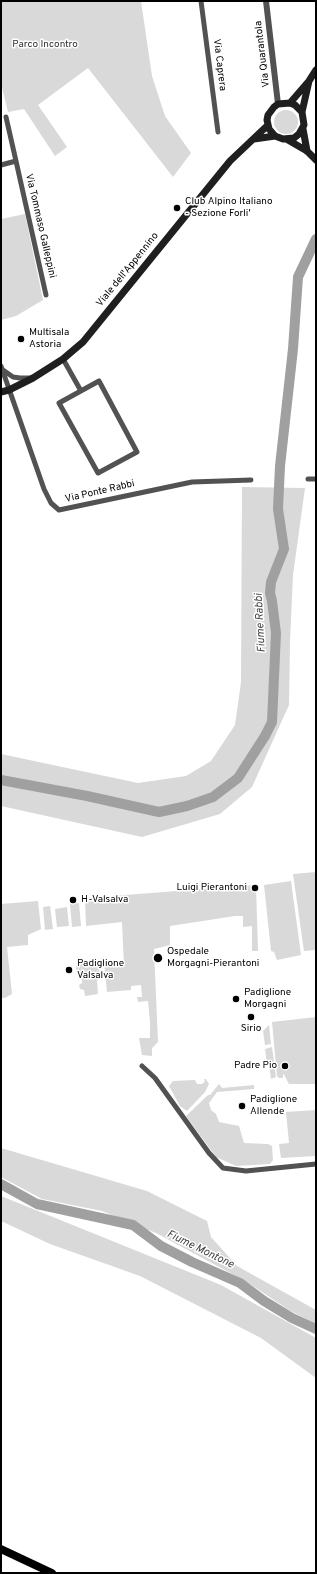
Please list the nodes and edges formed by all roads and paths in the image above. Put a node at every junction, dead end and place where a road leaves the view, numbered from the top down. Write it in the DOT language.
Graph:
graph roads {
  1 [pos="202,1"];
  2 [pos="266,1"];
  3 [pos="316,70"];
  4 [pos="309,81"];
  5 [pos="290,103"];
  6 [pos="278,104"];
  7 [pos="302,112"];
  8 [pos="6,117"];
  9 [pos="268,125"];
  10 [pos="303,129"];
  11 [pos="218,132"];
  12 [pos="275,136"];
  13 [pos="254,140"];
  14 [pos="288,140"];
  15 [pos="307,151"];
  16 [pos="316,160"];
  17 [pos="16,161"];
  18 [pos="1,165"];
  19 [pos="46,295"];
  20 [pos="63,359"];
  21 [pos="2,367"];
  22 [pos="34,378"];
  23 [pos="9,390"];
  24 [pos="80,391"];
  25 [pos="1,392"];
  26 [pos="308,478"];
  27 [pos="316,479"];
  28 [pos="251,480"];
  29 [pos="142,1066"];
  30 [pos="316,1164"];
  31 [pos="1,1550"];
  32 [pos="52,1573"];
  1 -- 11 [label="street, Via Caprera"];
  2 -- 6 [label="street, Via Quarantola"];
  3 -- 4 [label="main road"];
  4 -- 5 [label="main road"];
  4 -- 7 [label="main road"];
  5 -- 6 [label="main road"];
  5 -- 7 [label="main road"];
  6 -- 9 [label="main road, Viale dell'Appennino"];
  7 -- 10 [label="main road"];
  8 -- 17 [label="street, Via Tommaso Galleppini"];
  9 -- 12 [label="main road"];
  9 -- 13 [label="main road, Viale dell'Appennino"];
  10 -- 14 [label="main road"];
  10 -- 15 [label="main road"];
  12 -- 13 [label="main road"];
  12 -- 14 [label="main road"];
  13 -- 20 [label="main road, Viale dell'Appennino"];
  14 -- 15 [label="main road"];
  15 -- 16 [label="main road"];
  17 -- 18 [label="street"];
  17 -- 19 [label="street, Via Tommaso Galleppini"];
  20 -- 22 [label="main road, Viale dell'Appennino"];
  20 -- 24 [label="street"];
  21 -- 22 [label="street"];
  21 -- 23 [label="street"];
  22 -- 23 [label="main road, Viale dell'Appennino"];
  23 -- 25 [label="main road, Viale dell'Appennino"];
  23 -- 28 [label="street, Via Ponte Rabbi"];
  24 -- 24 [label="street"];
  26 -- 27 [label="street"];
  29 -- 30 [label="street"];
  31 -- 32 [label="main road"];
}
